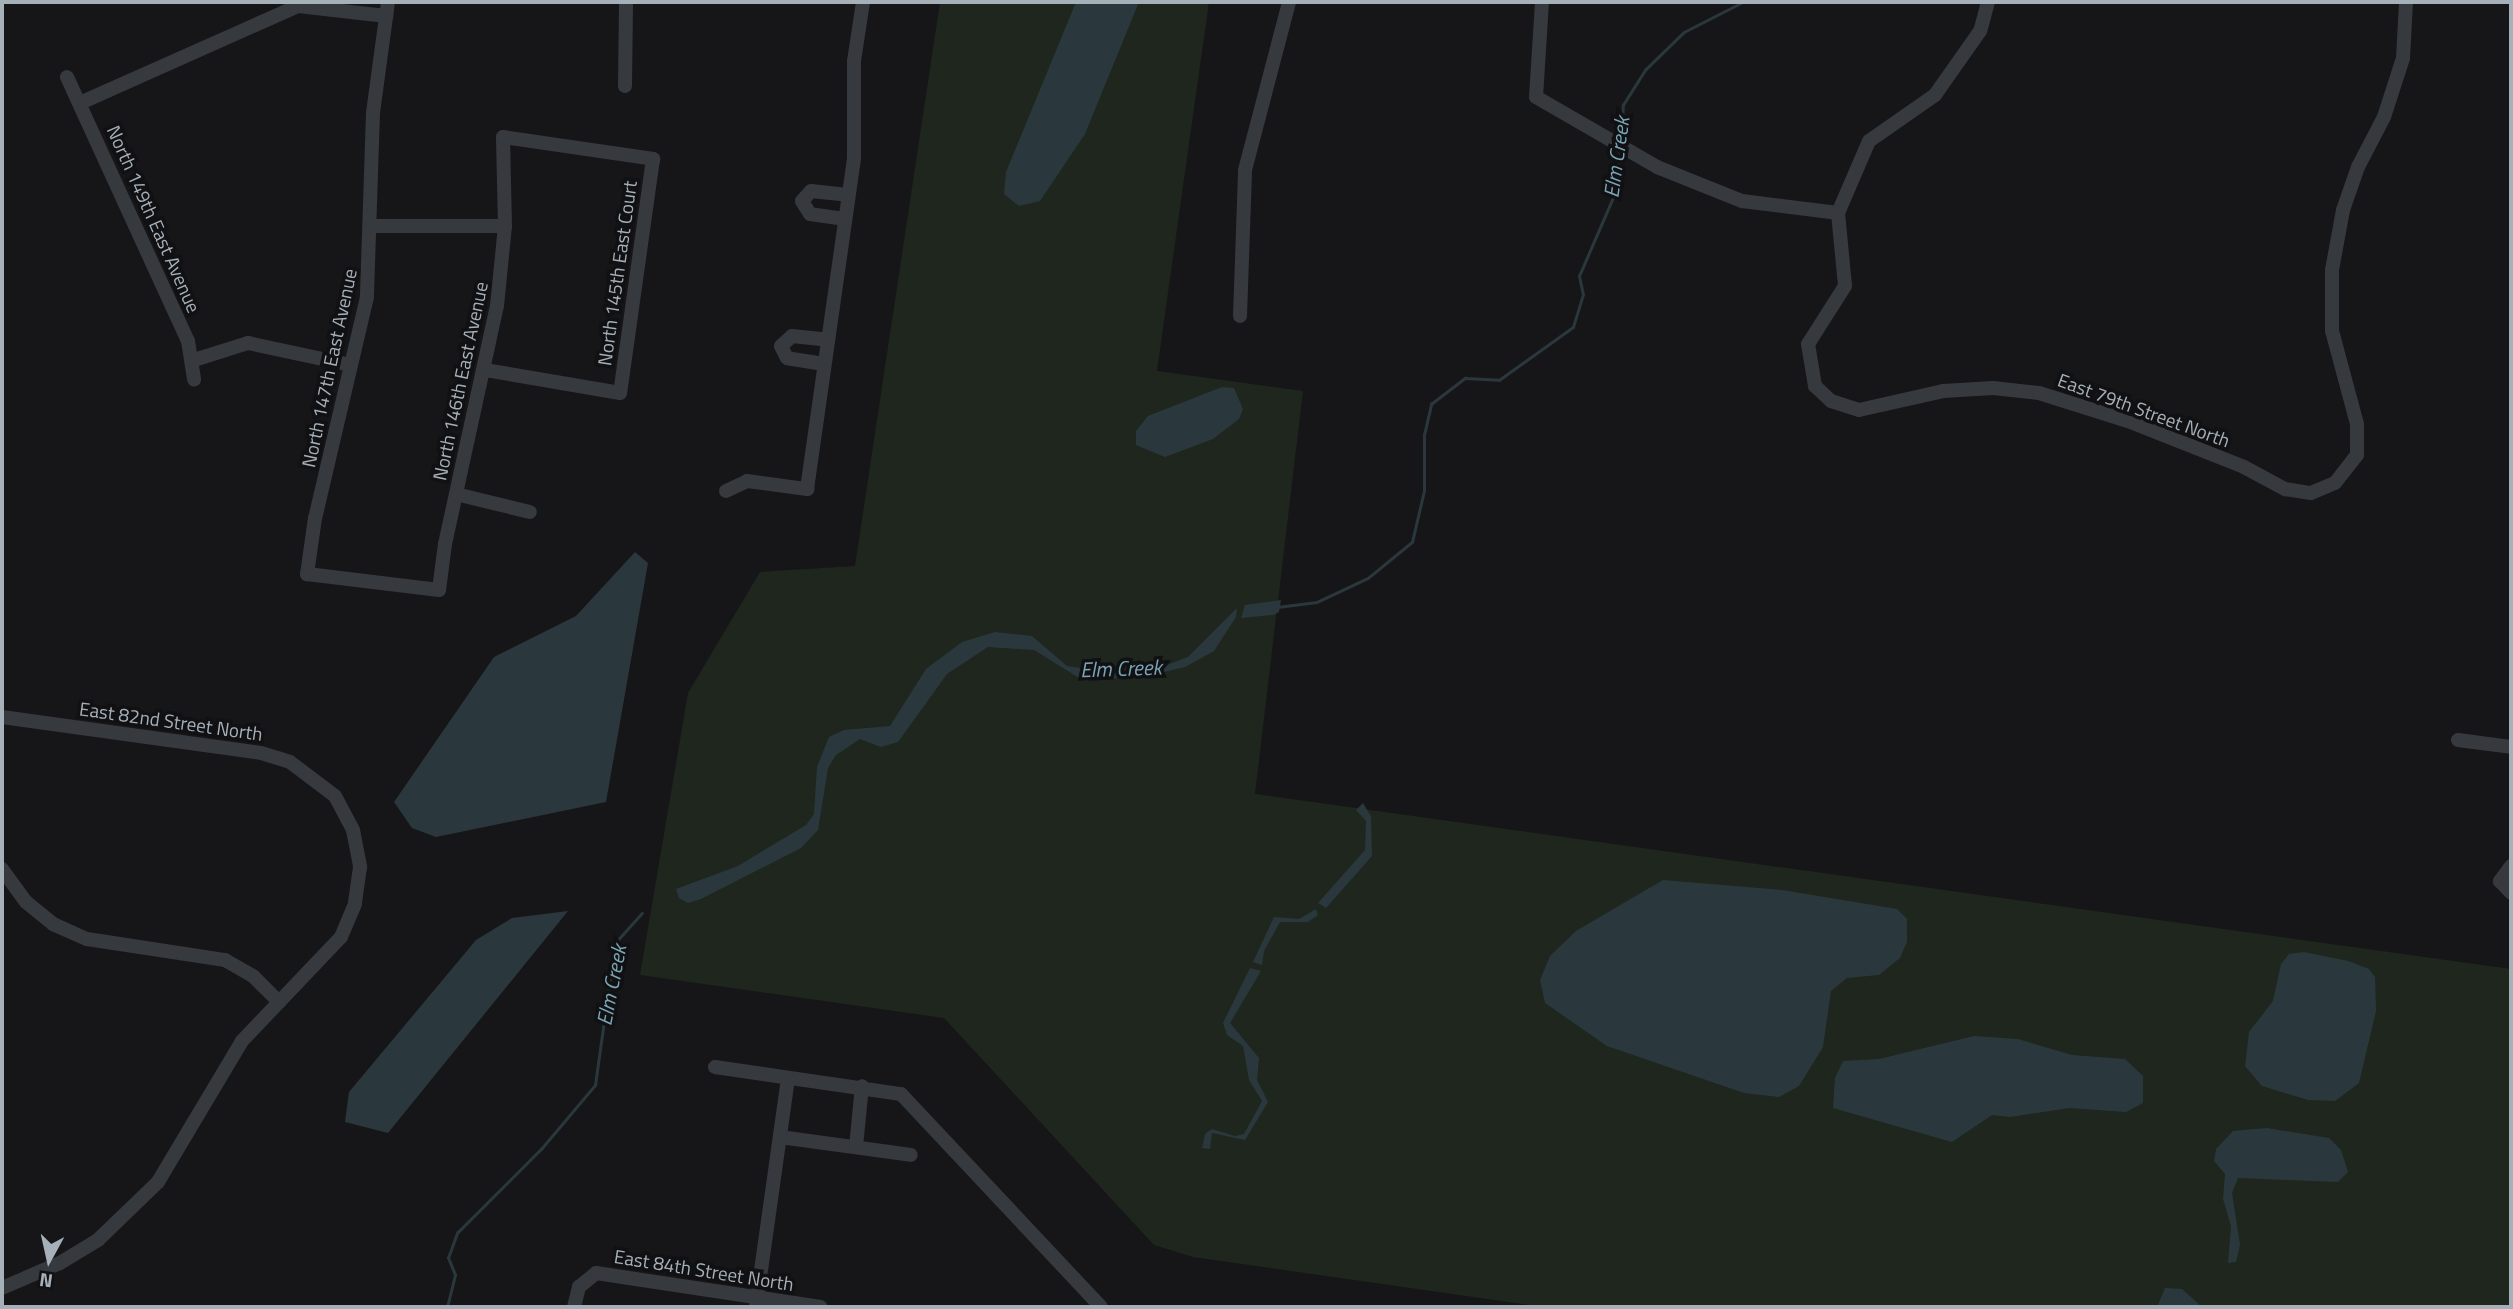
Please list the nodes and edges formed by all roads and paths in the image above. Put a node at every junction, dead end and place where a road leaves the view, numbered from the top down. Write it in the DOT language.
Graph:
graph roads {
  1 [pos="626,2"];
  2 [pos="863,2"];
  3 [pos="1289,2"];
  4 [pos="1542,2"];
  5 [pos="1988,2"];
  6 [pos="2406,2"];
  7 [pos="387,9"];
  8 [pos="67,77"];
  9 [pos="625,86"];
  10 [pos="80,103"];
  11 [pos="653,159"];
  12 [pos="848,195"];
  13 [pos="1838,213"];
  14 [pos="845,219"];
  15 [pos="373,226"];
  16 [pos="505,226"];
  17 [pos="1240,316"];
  18 [pos="828,340"];
  19 [pos="194,360"];
  20 [pos="824,364"];
  21 [pos="351,365"];
  22 [pos="486,370"];
  23 [pos="194,380"];
  24 [pos="726,491"];
  25 [pos="456,494"];
  26 [pos="530,512"];
  27 [pos="439,590"];
  28 [pos="2,717"];
  29 [pos="2458,740"];
  30 [pos="2511,747"];
  31 [pos="2511,866"];
  32 [pos="2,869"];
  33 [pos="2511,892"];
  34 [pos="279,1002"];
  35 [pos="715,1068"];
  36 [pos="788,1078"];
  37 [pos="862,1086"];
  38 [pos="780,1137"];
  39 [pos="856,1147"];
  40 [pos="911,1155"];
  41 [pos="2,1288"];
  42 [pos="756,1303"];
  43 [pos="574,1307"];
  44 [pos="820,1307"];
  45 [pos="1101,1307"];
  1 -- 9 [label="street"];
  2 -- 12 [label="street"];
  3 -- 17 [label="street"];
  4 -- 13 [label="street"];
  5 -- 13 [label="street"];
  6 -- 13 [label="street, East 79th Street North"];
  7 -- 10 [label="street"];
  7 -- 15 [label="street, North 147th East Avenue"];
  8 -- 10 [label="street, North 149th East Avenue"];
  10 -- 19 [label="street, North 149th East Avenue"];
  11 -- 16 [label="street, North 146th East Avenue"];
  11 -- 22 [label="street, North 145th East Court"];
  12 -- 14 [label="street"];
  12 -- 14 [label="street"];
  14 -- 18 [label="street"];
  15 -- 16 [label="street"];
  15 -- 21 [label="street, North 147th East Avenue"];
  16 -- 22 [label="street, North 146th East Avenue"];
  18 -- 20 [label="street"];
  18 -- 20 [label="street"];
  19 -- 21 [label="street"];
  19 -- 23 [label="street, North 149th East Avenue"];
  20 -- 24 [label="street"];
  21 -- 27 [label="street, North 147th East Avenue"];
  22 -- 25 [label="street, North 146th East Avenue"];
  25 -- 26 [label="street"];
  25 -- 27 [label="street, North 146th East Avenue"];
  28 -- 34 [label="street, East 82nd Street North"];
  29 -- 30 [label="street"];
  31 -- 33 [label="street"];
  32 -- 34 [label="street"];
  34 -- 41 [label="street"];
  35 -- 36 [label="street"];
  36 -- 37 [label="street"];
  36 -- 38 [label="street"];
  37 -- 39 [label="street"];
  37 -- 45 [label="street"];
  38 -- 39 [label="street"];
  38 -- 42 [label="street"];
  39 -- 40 [label="street"];
  42 -- 43 [label="street, East 84th Street North"];
  42 -- 44 [label="street, East 84th Street North"];
}
